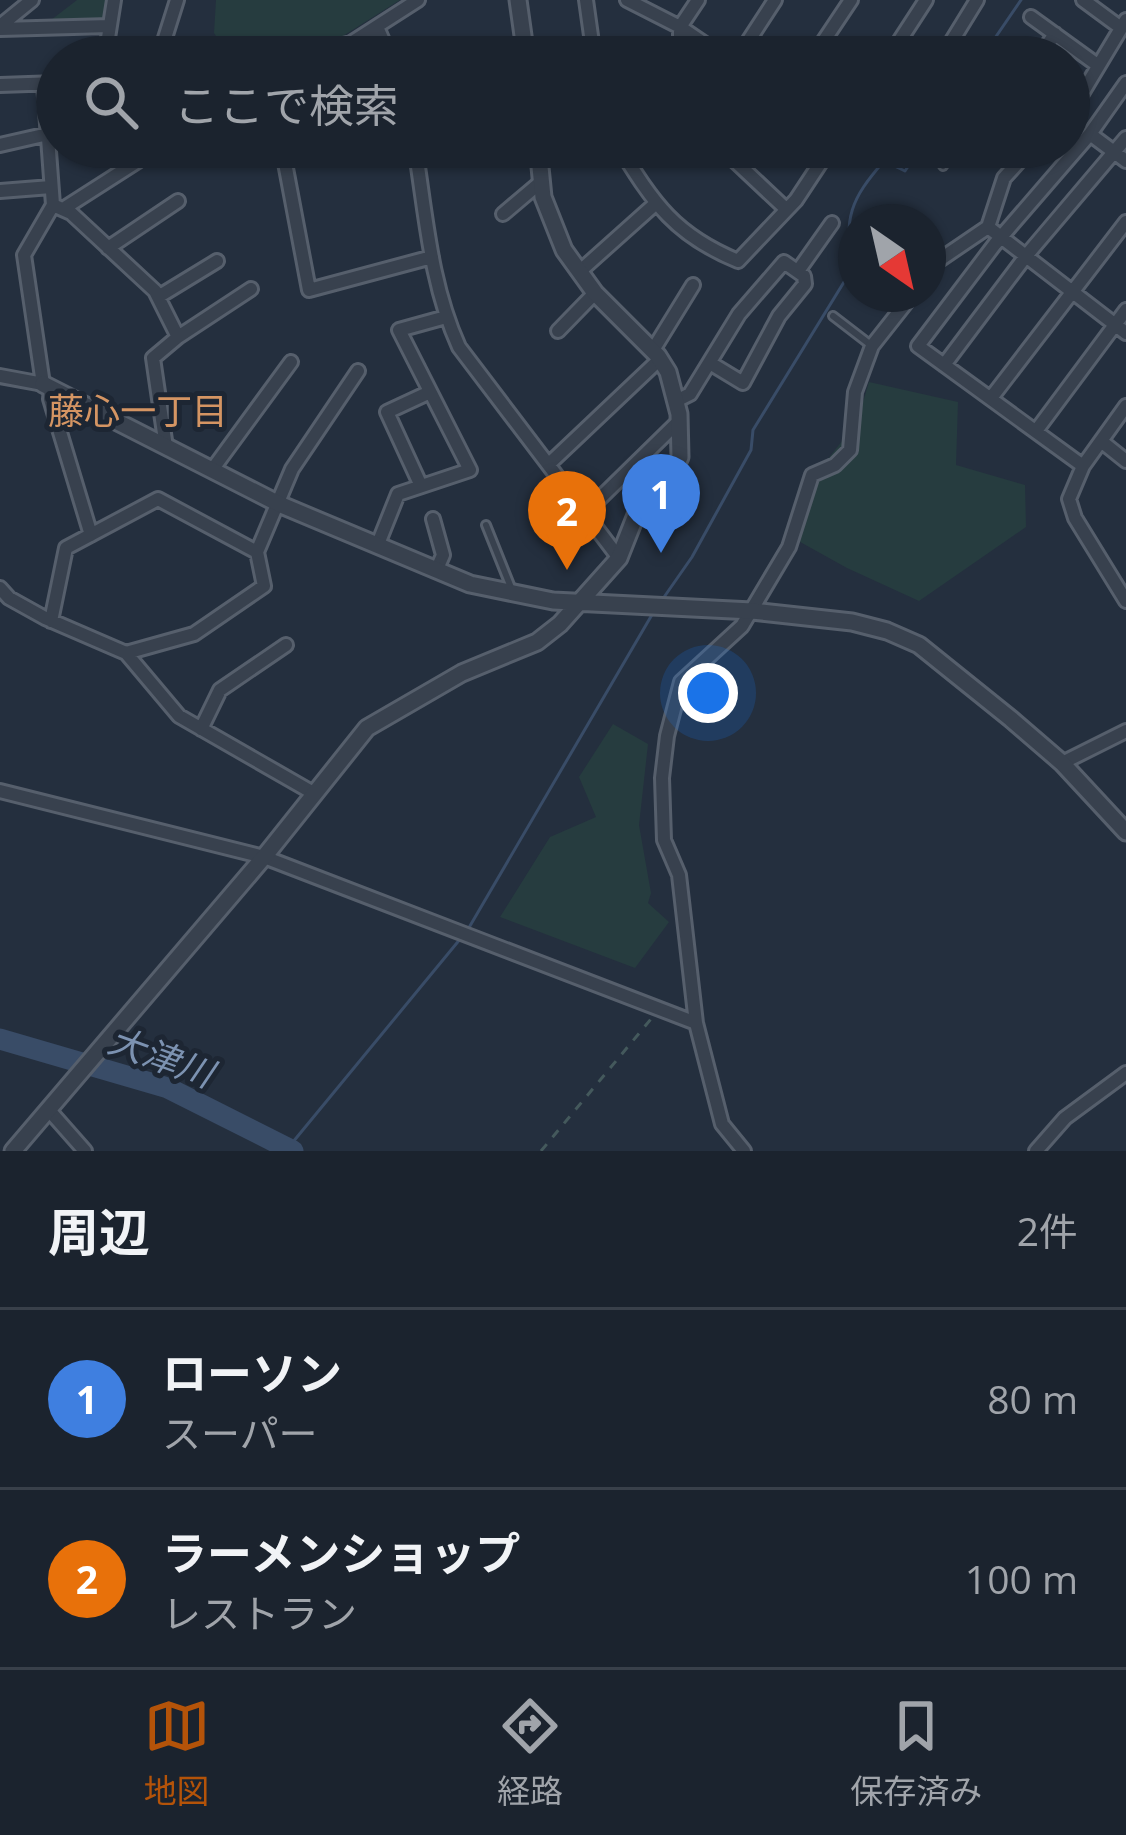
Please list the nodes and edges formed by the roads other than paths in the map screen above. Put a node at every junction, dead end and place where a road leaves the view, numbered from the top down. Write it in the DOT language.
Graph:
graph roads {
  1 [pos="32,0"];
  2 [pos="114,0"];
  3 [pos="177,0"];
  4 [pos="418,0"];
  5 [pos="518,0"];
  6 [pos="586,0"];
  7 [pos="627,0"];
  8 [pos="698,0"];
  9 [pos="775,0"];
  10 [pos="851,0"];
  11 [pos="926,0"];
  12 [pos="977,0"];
  13 [pos="1083,0"];
  14 [pos="1031,17"];
  15 [pos="1124,24"];
  16 [pos="110,26"];
  17 [pos="0,27"];
  18 [pos="377,27"];
  19 [pos="680,27"];
  20 [pos="1055,34"];
  21 [pos="108,36"];
  22 [pos="166,36"];
  23 [pos="362,36"];
  24 [pos="381,36"];
  25 [pos="523,36"];
  26 [pos="591,36"];
  27 [pos="680,36"];
  28 [pos="693,36"];
  29 [pos="752,36"];
  30 [pos="827,36"];
  31 [pos="903,36"];
  32 [pos="955,36"];
  33 [pos="1058,36"];
  34 [pos="1090,60"];
  35 [pos="1096,64"];
  36 [pos="1090,75"];
  37 [pos="1126,83"];
  38 [pos="36,84"];
  39 [pos="0,85"];
  40 [pos="1090,134"];
  41 [pos="36,137"];
  42 [pos="1126,138"];
  43 [pos="0,145"];
  44 [pos="1121,157"];
  45 [pos="51,168"];
  46 [pos="126,168"];
  47 [pos="286,168"];
  48 [pos="418,168"];
  49 [pos="540,168"];
  50 [pos="632,168"];
  51 [pos="742,168"];
  52 [pos="815,168"];
  53 [pos="1011,168"];
  54 [pos="1061,168"];
  55 [pos="542,181"];
  56 [pos="52,187"];
  57 [pos="0,191"];
  58 [pos="178,201"];
  59 [pos="654,205"];
  60 [pos="58,207"];
  61 [pos="786,209"];
  62 [pos="503,214"];
  63 [pos="832,223"];
  64 [pos="1126,223"];
  65 [pos="988,227"];
  66 [pos="1002,237"];
  67 [pos="108,248"];
  68 [pos="946,256"];
  69 [pos="1026,256"];
  70 [pos="432,257"];
  71 [pos="218,261"];
  72 [pos="579,272"];
  73 [pos="798,272"];
  74 [pos="693,285"];
  75 [pos="251,289"];
  76 [pos="1070,290"];
  77 [pos="595,292"];
  78 [pos="158,297"];
  79 [pos="1126,310"];
  80 [pos="899,312"];
  81 [pos="833,316"];
  82 [pos="446,317"];
  83 [pos="1120,329"];
  84 [pos="558,331"];
  85 [pos="178,337"];
  86 [pos="872,346"];
  87 [pos="656,355"];
  88 [pos="291,362"];
  89 [pos="710,363"];
  90 [pos="944,365"];
  91 [pos="358,371"];
  92 [pos="0,376"];
  93 [pos="47,386"];
  94 [pos="430,392"];
  95 [pos="991,398"];
  96 [pos="678,400"];
  97 [pos="1126,406"];
  98 [pos="680,421"];
  99 [pos="1036,430"];
  100 [pos="1101,442"];
  101 [pos="166,447"];
  102 [pos="1126,461"];
  103 [pos="549,464"];
  104 [pos="1083,466"];
  105 [pos="212,470"];
  106 [pos="421,487"];
  107 [pos="279,504"];
  108 [pos="584,514"];
  109 [pos="433,519"];
  110 [pos="486,525"];
  111 [pos="91,535"];
  112 [pos="378,544"];
  113 [pos="257,551"];
  114 [pos="619,558"];
  115 [pos="437,569"];
  116 [pos="0,588"];
  117 [pos="513,594"];
  118 [pos="582,602"];
  119 [pos="1126,602"];
  120 [pos="752,611"];
  121 [pos="51,621"];
  122 [pos="286,645"];
  123 [pos="126,653"];
  124 [pos="201,728"];
  125 [pos="1126,730"];
  126 [pos="1062,763"];
  127 [pos="0,791"];
  128 [pos="315,794"];
  129 [pos="1126,832"];
  130 [pos="263,857"];
  131 [pos="696,1023"];
  132 [pos="1126,1073"];
  133 [pos="51,1106"];
  134 [pos="13,1151"];
  135 [pos="85,1151"];
  136 [pos="745,1151"];
  137 [pos="1036,1151"];
  1 -- 17 [label="street"];
  2 -- 16 [label="street"];
  3 -- 22 [label="street"];
  4 -- 18 [label="street"];
  5 -- 25 [label="street"];
  6 -- 26 [label="street"];
  7 -- 19 [label="street"];
  8 -- 19 [label="street"];
  9 -- 29 [label="street"];
  10 -- 30 [label="street"];
  11 -- 31 [label="street"];
  12 -- 32 [label="street"];
  13 -- 15 [label="street"];
  14 -- 20 [label="street"];
  15 -- 35 [label="street"];
  16 -- 17 [label="street"];
  16 -- 21 [label="street"];
  18 -- 23 [label="street"];
  18 -- 24 [label="street"];
  19 -- 27 [label="street"];
  19 -- 28 [label="street"];
  20 -- 33 [label="street"];
  34 -- 35 [label="street"];
  35 -- 36 [label="street"];
  37 -- 40 [label="street"];
  38 -- 39 [label="street"];
  40 -- 44 [label="street"];
  41 -- 43 [label="street"];
  42 -- 44 [label="street"];
  44 -- 69 [label="street"];
  45 -- 56 [label="street"];
  46 -- 60 [label="street"];
  47 -- 70 [label="street"];
  48 -- 70 [label="street"];
  49 -- 55 [label="street"];
  50 -- 59 [label="street"];
  51 -- 61 [label="street"];
  52 -- 61 [label="street"];
  53 -- 65 [label="street"];
  54 -- 66 [label="street"];
  55 -- 62 [label="street"];
  55 -- 72 [label="street"];
  56 -- 57 [label="street"];
  56 -- 60 [label="street"];
  58 -- 67 [label="street"];
  59 -- 61 [label="street"];
  59 -- 72 [label="street"];
  60 -- 67 [label="street"];
  60 -- 93 [label="street"];
  63 -- 73 [label="street"];
  64 -- 76 [label="street"];
  65 -- 66 [label="street"];
  65 -- 68 [label="street"];
  66 -- 69 [label="street"];
  66 -- 90 [label="street"];
  67 -- 78 [label="street"];
  69 -- 76 [label="street"];
  69 -- 90 [label="street"];
  70 -- 82 [label="street"];
  71 -- 78 [label="street"];
  72 -- 77 [label="street"];
  73 -- 89 [label="street"];
  73 -- 89 [label="street"];
  74 -- 87 [label="street"];
  75 -- 85 [label="street"];
  76 -- 83 [label="street"];
  76 -- 95 [label="street"];
  77 -- 84 [label="street"];
  77 -- 87 [label="street"];
  78 -- 85 [label="street"];
  79 -- 83 [label="street"];
  80 -- 86 [label="street"];
  81 -- 86 [label="lane"];
  82 -- 94 [label="street"];
  82 -- 103 [label="street"];
  83 -- 99 [label="street"];
  85 -- 101 [label="street"];
  86 -- 120 [label="street"];
  87 -- 96 [label="street"];
  87 -- 103 [label="street"];
  88 -- 105 [label="street"];
  89 -- 96 [label="street"];
  90 -- 95 [label="street"];
  91 -- 107 [label="street"];
  92 -- 93 [label="street"];
  93 -- 101 [label="street"];
  93 -- 111 [label="street"];
  94 -- 106 [label="street"];
  94 -- 106 [label="street"];
  95 -- 99 [label="street"];
  96 -- 98 [label="street"];
  97 -- 100 [label="street"];
  98 -- 108 [label="street"];
  98 -- 114 [label="street"];
  99 -- 104 [label="street"];
  100 -- 102 [label="street"];
  100 -- 104 [label="street"];
  101 -- 105 [label="street"];
  103 -- 108 [label="street"];
  104 -- 119 [label="street"];
  105 -- 107 [label="street"];
  106 -- 112 [label="street"];
  107 -- 112 [label="street"];
  107 -- 113 [label="street"];
  108 -- 114 [label="street"];
  109 -- 115 [label="street"];
  110 -- 117 [label="lane"];
  111 -- 113 [label="street"];
  111 -- 121 [label="street"];
  112 -- 115 [label="street"];
  113 -- 123 [label="street"];
  114 -- 118 [label="street"];
  115 -- 117 [label="street"];
  116 -- 121 [label="street"];
  117 -- 118 [label="street"];
  118 -- 120 [label="street"];
  118 -- 128 [label="street"];
  120 -- 126 [label="street"];
  120 -- 131 [label="street"];
  121 -- 123 [label="street"];
  122 -- 124 [label="street"];
  123 -- 124 [label="street"];
  124 -- 128 [label="street"];
  125 -- 126 [label="street"];
  126 -- 129 [label="street"];
  127 -- 130 [label="street"];
  128 -- 130 [label="street"];
  130 -- 131 [label="street"];
  130 -- 133 [label="street"];
  131 -- 136 [label="street"];
  132 -- 137 [label="street"];
  133 -- 134 [label="street"];
  133 -- 135 [label="street"];
}
